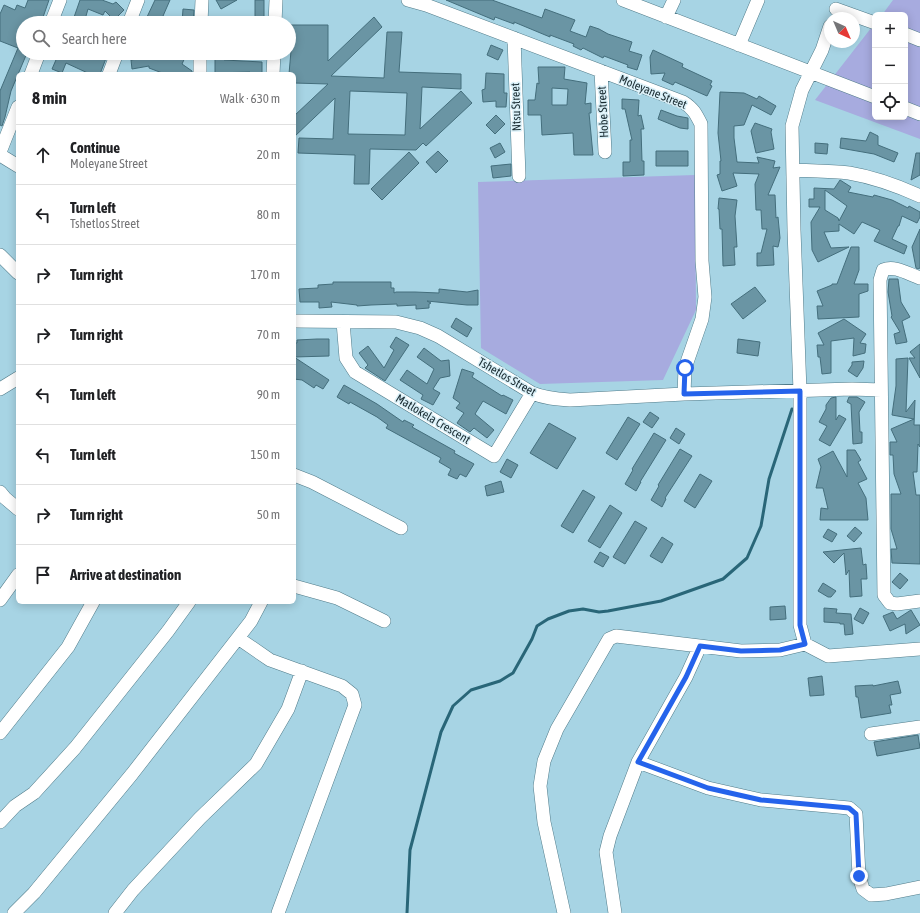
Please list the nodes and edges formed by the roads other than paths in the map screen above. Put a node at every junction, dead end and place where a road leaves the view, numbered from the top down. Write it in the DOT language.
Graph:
graph roads {
  1 [pos="60,0"];
  2 [pos="138,0"];
  3 [pos="202,0"];
  4 [pos="276,0"];
  5 [pos="408,0"];
  6 [pos="623,0"];
  7 [pos="674,0"];
  8 [pos="758,0"];
  9 [pos="836,9"];
  10 [pos="54,16"];
  11 [pos="132,16"];
  12 [pos="201,16"];
  13 [pos="275,16"];
  14 [pos="666,17"];
  15 [pos="872,22"];
  16 [pos="908,35"];
  17 [pos="514,38"];
  18 [pos="920,40"];
  19 [pos="824,44"];
  20 [pos="738,45"];
  21 [pos="36,60"];
  22 [pos="114,60"];
  23 [pos="200,60"];
  24 [pos="274,60"];
  25 [pos="32,72"];
  26 [pos="110,72"];
  27 [pos="200,72"];
  28 [pos="273,72"];
  29 [pos="601,72"];
  30 [pos="811,72"];
  31 [pos="872,96"];
  32 [pos="908,109"];
  33 [pos="16,112"];
  34 [pos="920,114"];
  35 [pos="604,152"];
  36 [pos="0,154"];
  37 [pos="16,165"];
  38 [pos="792,170"];
  39 [pos="518,176"];
  40 [pos="920,196"];
  41 [pos="0,255"];
  42 [pos="16,271"];
  43 [pos="920,278"];
  44 [pos="296,321"];
  45 [pos="343,322"];
  46 [pos="16,379"];
  47 [pos="0,389"];
  48 [pos="881,390"];
  49 [pos="800,391"];
  50 [pos="532,393"];
  51 [pos="684,394"];
  52 [pos="296,476"];
  53 [pos="2,498"];
  54 [pos="16,508"];
  55 [pos="401,528"];
  56 [pos="16,578"];
  57 [pos="296,587"];
  58 [pos="0,600"];
  59 [pos="920,601"];
  60 [pos="92,604"];
  61 [pos="188,604"];
  62 [pos="260,604"];
  63 [pos="384,621"];
  64 [pos="238,638"];
  65 [pos="805,644"];
  66 [pos="700,646"];
  67 [pos="920,649"];
  68 [pos="302,671"];
  69 [pos="920,727"];
  70 [pos="0,733"];
  71 [pos="870,734"];
  72 [pos="638,762"];
  73 [pos="0,822"];
  74 [pos="920,887"];
  75 [pos="612,912"];
  76 [pos="14,913"];
  77 [pos="115,913"];
  78 [pos="278,913"];
  79 [pos="564,913"];
  1 -- 10 [label="street"];
  2 -- 11 [label="street"];
  3 -- 12 [label="street"];
  4 -- 13 [label="street"];
  5 -- 17 [label="street, Moleyane Street"];
  6 -- 14 [label="street"];
  7 -- 14 [label="street"];
  8 -- 20 [label="street"];
  9 -- 15 [label="street"];
  14 -- 20 [label="street"];
  16 -- 18 [label="street"];
  17 -- 29 [label="street, Moleyane Street"];
  17 -- 39 [label="street, Ntsu Street"];
  19 -- 30 [label="street"];
  20 -- 30 [label="street"];
  21 -- 25 [label="street"];
  22 -- 26 [label="street"];
  23 -- 27 [label="street"];
  24 -- 28 [label="street"];
  29 -- 35 [label="street, Hobe Street"];
  29 -- 51 [label="street, Moleyane Street"];
  30 -- 31 [label="street"];
  30 -- 38 [label="street"];
  32 -- 34 [label="street"];
  33 -- 36 [label="street"];
  36 -- 37 [label="street"];
  38 -- 40 [label="street"];
  38 -- 49 [label="street"];
  41 -- 42 [label="street"];
  43 -- 48 [label="street"];
  44 -- 45 [label="street, Tshetlos Street"];
  45 -- 50 [label="street, Tshetlos Street"];
  45 -- 50 [label="street, Matlokela Crescent"];
  46 -- 47 [label="street"];
  48 -- 49 [label="street, Tshetlos Street"];
  48 -- 59 [label="street"];
  49 -- 51 [label="street, Tshetlos Street"];
  49 -- 65 [label="street"];
  50 -- 51 [label="street, Tshetlos Street"];
  52 -- 55 [label="street"];
  53 -- 54 [label="street"];
  56 -- 58 [label="street"];
  57 -- 63 [label="street"];
  60 -- 70 [label="street"];
  61 -- 73 [label="street"];
  62 -- 64 [label="street"];
  64 -- 68 [label="street"];
  64 -- 76 [label="street"];
  65 -- 66 [label="street"];
  65 -- 67 [label="street"];
  66 -- 72 [label="street"];
  66 -- 79 [label="street"];
  68 -- 77 [label="street"];
  68 -- 78 [label="street"];
  69 -- 71 [label="street"];
  72 -- 74 [label="street"];
  72 -- 75 [label="street"];
}
